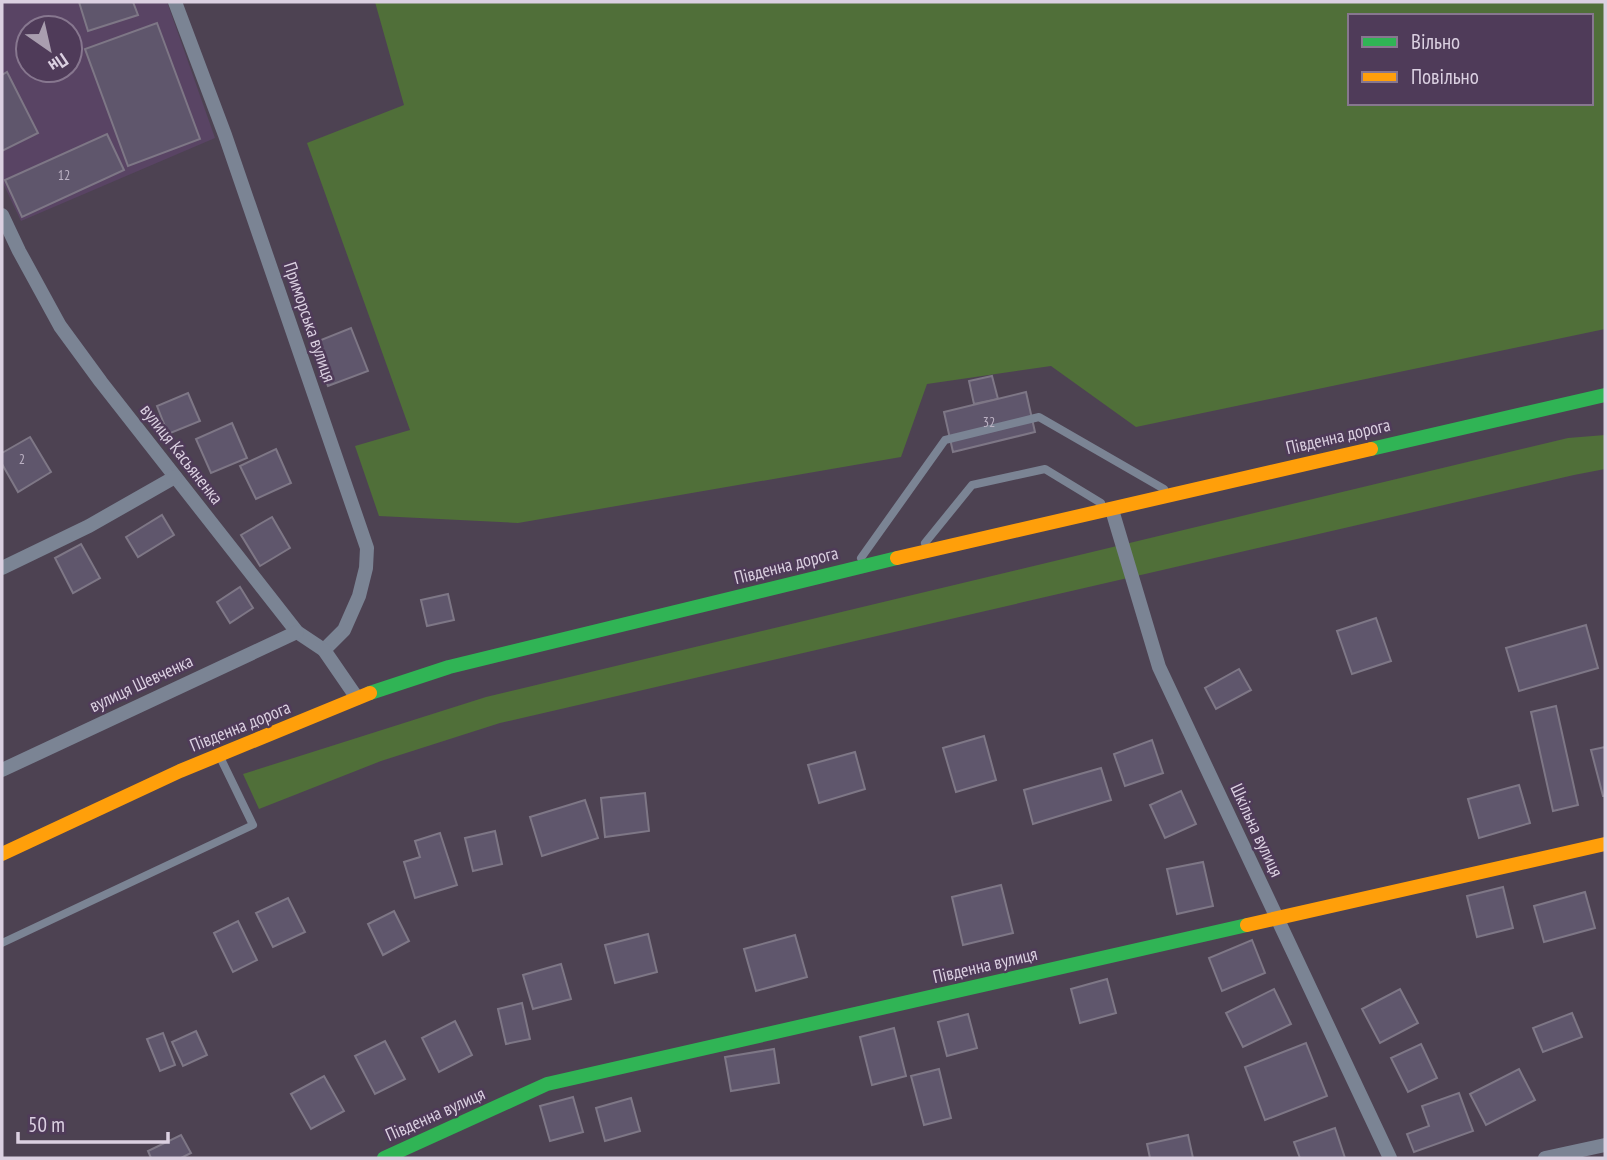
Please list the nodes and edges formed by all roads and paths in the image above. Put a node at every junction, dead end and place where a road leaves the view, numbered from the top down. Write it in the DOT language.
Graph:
graph roads {
  1 [pos="175,2"];
  2 [pos="2,215"];
  3 [pos="1605,395"];
  4 [pos="1565,404"];
  5 [pos="1605,405"];
  6 [pos="175,477"];
  7 [pos="1173,494"];
  8 [pos="1112,509"];
  9 [pos="917,554"];
  10 [pos="2,568"];
  11 [pos="854,568"];
  12 [pos="297,632"];
  13 [pos="324,650"];
  14 [pos="358,698"];
  15 [pos="219,755"];
  16 [pos="2,770"];
  17 [pos="1605,845"];
  18 [pos="2,854"];
  19 [pos="1277,919"];
  20 [pos="2,943"];
  21 [pos="1605,1145"];
  22 [pos="384,1158"];
  23 [pos="1390,1158"];
  24 [pos="1545,1158"];
  1 -- 13 [label="street, Приморська вулиця"];
  2 -- 6 [label="street, вулиця Касьяненка"];
  3 -- 4 [label="main road, Південна дорога"];
  4 -- 5 [label="street"];
  4 -- 7 [label="main road, Південна дорога"];
  6 -- 10 [label="street"];
  6 -- 12 [label="street, вулиця Касьяненка"];
  7 -- 8 [label="main road, Південна дорога"];
  7 -- 11 [label="lane"];
  8 -- 9 [label="main road, Південна дорога"];
  8 -- 9 [label="lane"];
  8 -- 19 [label="street, Шкільна вулиця"];
  9 -- 11 [label="main road, Південна дорога"];
  11 -- 14 [label="main road, Південна дорога"];
  12 -- 13 [label="street, вулиця Касьяненка"];
  12 -- 16 [label="street, вулиця Шевченка"];
  13 -- 14 [label="street, вулиця Касьяненка"];
  14 -- 15 [label="main road, Південна дорога"];
  15 -- 18 [label="main road, Південна дорога"];
  15 -- 20 [label="lane"];
  17 -- 19 [label="main road, Південна вулиця"];
  19 -- 22 [label="main road, Південна вулиця"];
  19 -- 23 [label="street, Шкільна вулиця"];
  21 -- 24 [label="street"];
}
